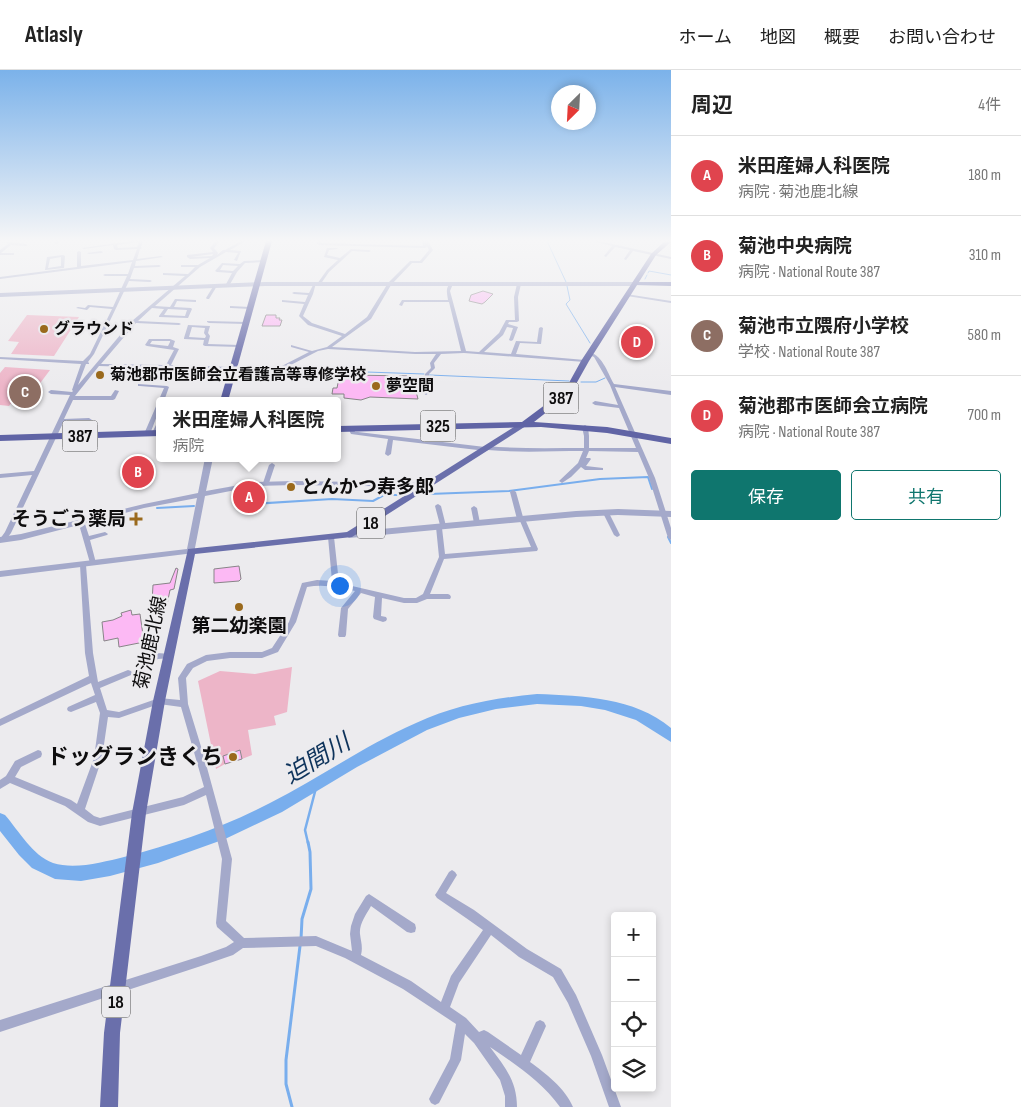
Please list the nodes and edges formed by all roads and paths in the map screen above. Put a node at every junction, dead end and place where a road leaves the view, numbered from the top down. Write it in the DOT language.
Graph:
graph roads {
  1 [pos="137,289"];
  2 [pos="171,289"];
  3 [pos="213,289"];
  4 [pos="256,289"];
  5 [pos="314,289"];
  6 [pos="386,289"];
  7 [pos="449,289"];
  8 [pos="518,289"];
  9 [pos="631,289"];
  10 [pos="122,290"];
  11 [pos="294,293"];
  12 [pos="312,294"];
  13 [pos="0,295"];
  14 [pos="627,295"];
  15 [pos="208,298"];
  16 [pos="195,301"];
  17 [pos="283,301"];
  18 [pos="451,301"];
  19 [pos="671,302"];
  20 [pos="306,303"];
  21 [pos="400,304"];
  22 [pos="151,307"];
  23 [pos="231,307"];
  24 [pos="78,308"];
  25 [pos="114,308"];
  26 [pos="169,308"];
  27 [pos="250,308"];
  28 [pos="203,317"];
  29 [pos="134,322"];
  30 [pos="158,323"];
  31 [pos="246,323"];
  32 [pos="173,324"];
  33 [pos="179,324"];
  34 [pos="506,325"];
  35 [pos="541,328"];
  36 [pos="152,331"];
  37 [pos="168,332"];
  38 [pos="344,335"];
  39 [pos="497,337"];
  40 [pos="207,339"];
  41 [pos="511,340"];
  42 [pos="518,342"];
  43 [pos="240,346"];
  44 [pos="293,346"];
  45 [pos="170,348"];
  46 [pos="328,348"];
  47 [pos="312,352"];
  48 [pos="464,352"];
  49 [pos="439,353"];
  50 [pos="480,353"];
  51 [pos="513,356"];
  52 [pos="587,357"];
  53 [pos="0,358"];
  54 [pos="84,363"];
  55 [pos="98,364"];
  56 [pos="167,366"];
  57 [pos="233,368"];
  58 [pos="163,374"];
  59 [pos="140,385"];
  60 [pos="612,385"];
  61 [pos="117,391"];
  62 [pos="51,392"];
  63 [pos="426,392"];
  64 [pos="671,393"];
  65 [pos="73,395"];
  66 [pos="163,397"];
  67 [pos="225,397"];
  68 [pos="595,403"];
  69 [pos="621,406"];
  70 [pos="89,420"];
  71 [pos="61,422"];
  72 [pos="525,424"];
  73 [pos="585,427"];
  74 [pos="351,428"];
  75 [pos="341,429"];
  76 [pos="154,434"];
  77 [pos="632,434"];
  78 [pos="54,436"];
  79 [pos="0,438"];
  80 [pos="391,438"];
  81 [pos="671,441"];
  82 [pos="487,449"];
  83 [pos="589,449"];
  84 [pos="639,450"];
  85 [pos="388,454"];
  86 [pos="209,462"];
  87 [pos="272,465"];
  88 [pos="601,469"];
  89 [pos="37,474"];
  90 [pos="0,476"];
  91 [pos="562,481"];
  92 [pos="266,483"];
  93 [pos="430,485"];
  94 [pos="513,492"];
  95 [pos="202,494"];
  96 [pos="438,506"];
  97 [pos="474,508"];
  98 [pos="606,513"];
  99 [pos="667,514"];
  100 [pos="521,519"];
  101 [pos="81,521"];
  102 [pos="477,523"];
  103 [pos="441,526"];
  104 [pos="105,534"];
  105 [pos="349,535"];
  106 [pos="617,535"];
  107 [pos="330,537"];
  108 [pos="671,538"];
  109 [pos="86,539"];
  110 [pos="1,541"];
  111 [pos="191,551"];
  112 [pos="442,557"];
  113 [pos="93,564"];
  114 [pos="83,565"];
  115 [pos="0,574"];
  116 [pos="336,584"];
  117 [pos="360,590"];
  118 [pos="379,595"];
  119 [pos="426,596"];
  120 [pos="448,597"];
  121 [pos="383,619"];
  122 [pos="342,636"];
  123 [pos="168,656"];
  124 [pos="143,662"];
  125 [pos="128,673"];
  126 [pos="95,682"];
  127 [pos="99,697"];
  128 [pos="159,701"];
  129 [pos="184,704"];
  130 [pos="71,709"];
  131 [pos="104,713"];
  132 [pos="0,723"];
  133 [pos="38,754"];
  134 [pos="4,782"];
  135 [pos="208,789"];
  136 [pos="80,810"];
  137 [pos="139,813"];
  138 [pos="452,876"];
  139 [pos="412,928"];
  140 [pos="489,929"];
  141 [pos="242,943"];
  142 [pos="354,957"];
  143 [pos="117,989"];
  144 [pos="444,1009"];
  145 [pos="462,1022"];
  146 [pos="0,1026"];
  147 [pos="540,1026"];
  148 [pos="478,1039"];
  149 [pos="523,1064"];
  150 [pos="435,1099"];
  151 [pos="109,1107"];
  152 [pos="511,1107"];
  153 [pos="567,1107"];
  154 [pos="615,1107"];
  1 -- 10 [label="street"];
  2 -- 22 [label="street"];
  3 -- 15 [label="street"];
  4 -- 27 [label="highway"];
  5 -- 12 [label="street"];
  6 -- 38 [label="street"];
  7 -- 18 [label="street"];
  8 -- 34 [label="street"];
  9 -- 14 [label="highway, 387"];
  10 -- 13 [label="street"];
  10 -- 25 [label="street"];
  11 -- 12 [label="street"];
  12 -- 20 [label="street"];
  14 -- 19 [label="street"];
  14 -- 52 [label="highway, 387"];
  16 -- 26 [label="street"];
  17 -- 20 [label="street"];
  18 -- 21 [label="street"];
  18 -- 48 [label="street"];
  20 -- 38 [label="street"];
  22 -- 26 [label="street"];
  22 -- 29 [label="street"];
  23 -- 27 [label="street"];
  24 -- 25 [label="street"];
  25 -- 54 [label="street"];
  26 -- 26 [label="street"];
  27 -- 31 [label="highway"];
  28 -- 31 [label="street"];
  29 -- 30 [label="street"];
  29 -- 55 [label="street"];
  30 -- 32 [label="street"];
  30 -- 36 [label="street"];
  31 -- 43 [label="highway"];
  32 -- 33 [label="street"];
  32 -- 37 [label="street"];
  34 -- 39 [label="street"];
  34 -- 41 [label="street"];
  35 -- 42 [label="street"];
  38 -- 46 [label="street"];
  39 -- 41 [label="street"];
  39 -- 50 [label="street"];
  40 -- 40 [label="street"];
  40 -- 43 [label="street"];
  41 -- 42 [label="street"];
  42 -- 51 [label="street"];
  43 -- 57 [label="highway"];
  44 -- 47 [label="street"];
  45 -- 45 [label="street"];
  45 -- 56 [label="street"];
  46 -- 47 [label="street"];
  46 -- 49 [label="street"];
  47 -- 57 [label="street"];
  48 -- 49 [label="street"];
  48 -- 50 [label="street"];
  49 -- 63 [label="street"];
  50 -- 51 [label="street"];
  51 -- 52 [label="street"];
  52 -- 60 [label="street"];
  52 -- 72 [label="highway, 387"];
  53 -- 54 [label="street"];
  54 -- 55 [label="street"];
  54 -- 65 [label="street"];
  55 -- 56 [label="street"];
  55 -- 65 [label="street"];
  56 -- 57 [label="street"];
  56 -- 58 [label="street"];
  57 -- 67 [label="highway"];
  59 -- 66 [label="street"];
  60 -- 64 [label="street"];
  60 -- 69 [label="street"];
  61 -- 65 [label="street"];
  62 -- 65 [label="street"];
  65 -- 71 [label="street"];
  68 -- 69 [label="street"];
  69 -- 77 [label="street"];
  70 -- 71 [label="street"];
  71 -- 78 [label="street"];
  72 -- 73 [label="highway, 325"];
  72 -- 74 [label="highway, 325"];
  72 -- 82 [label="main road, 18"];
  73 -- 77 [label="highway, 325"];
  73 -- 83 [label="street"];
  74 -- 75 [label="highway, 325"];
  74 -- 80 [label="street"];
  76 -- 78 [label="highway, 387"];
  77 -- 81 [label="highway, 325"];
  77 -- 84 [label="street"];
  78 -- 79 [label="highway, 387"];
  78 -- 89 [label="street"];
  80 -- 82 [label="street"];
  80 -- 85 [label="street"];
  82 -- 83 [label="street"];
  82 -- 93 [label="main road, 18"];
  83 -- 84 [label="street"];
  83 -- 88 [label="street"];
  83 -- 91 [label="street"];
  84 -- 99 [label="street"];
  86 -- 95 [label="street"];
  87 -- 92 [label="street"];
  89 -- 90 [label="street"];
  89 -- 110 [label="street"];
  92 -- 93 [label="street"];
  92 -- 95 [label="street"];
  93 -- 105 [label="main road, 18"];
  94 -- 100 [label="street"];
  95 -- 101 [label="street"];
  95 -- 111 [label="street"];
  96 -- 103 [label="street"];
  97 -- 102 [label="street"];
  98 -- 99 [label="street"];
  98 -- 100 [label="street"];
  98 -- 106 [label="street"];
  99 -- 108 [label="street"];
  100 -- 102 [label="street"];
  100 -- 112 [label="street"];
  101 -- 109 [label="street"];
  101 -- 110 [label="street"];
  102 -- 103 [label="street"];
  103 -- 105 [label="street"];
  103 -- 112 [label="street"];
  104 -- 109 [label="street"];
  105 -- 107 [label="main road, 18"];
  107 -- 111 [label="main road, 18"];
  107 -- 116 [label="street"];
  109 -- 113 [label="street"];
  111 -- 113 [label="street"];
  111 -- 123 [label="main road, 菊池鹿北線 / 18"];
  112 -- 119 [label="street"];
  113 -- 114 [label="street"];
  114 -- 115 [label="street"];
  114 -- 126 [label="street"];
  116 -- 117 [label="street"];
  116 -- 129 [label="street"];
  117 -- 118 [label="street"];
  117 -- 122 [label="street"];
  118 -- 119 [label="street"];
  118 -- 121 [label="street"];
  119 -- 120 [label="street"];
  123 -- 124 [label="street"];
  123 -- 128 [label="main road, 菊池鹿北線 / 18"];
  125 -- 126 [label="street"];
  126 -- 127 [label="street"];
  126 -- 132 [label="street"];
  127 -- 130 [label="street"];
  127 -- 131 [label="street"];
  128 -- 129 [label="street"];
  128 -- 131 [label="street"];
  128 -- 137 [label="main road, 菊池鹿北線 / 18"];
  129 -- 135 [label="street"];
  131 -- 136 [label="street"];
  133 -- 134 [label="street"];
  134 -- 136 [label="street"];
  135 -- 137 [label="street"];
  135 -- 141 [label="street"];
  136 -- 137 [label="street"];
  137 -- 143 [label="main road, 菊池鹿北線 / 18"];
  138 -- 140 [label="street"];
  139 -- 142 [label="street"];
  140 -- 144 [label="street"];
  140 -- 154 [label="street"];
  141 -- 142 [label="street"];
  141 -- 143 [label="street"];
  142 -- 144 [label="street"];
  143 -- 146 [label="street"];
  143 -- 151 [label="main road, 菊池鹿北線 / 18"];
  144 -- 145 [label="street"];
  145 -- 148 [label="street"];
  145 -- 150 [label="street"];
  147 -- 149 [label="street"];
  148 -- 149 [label="street"];
  148 -- 152 [label="street"];
  149 -- 153 [label="street"];
}
